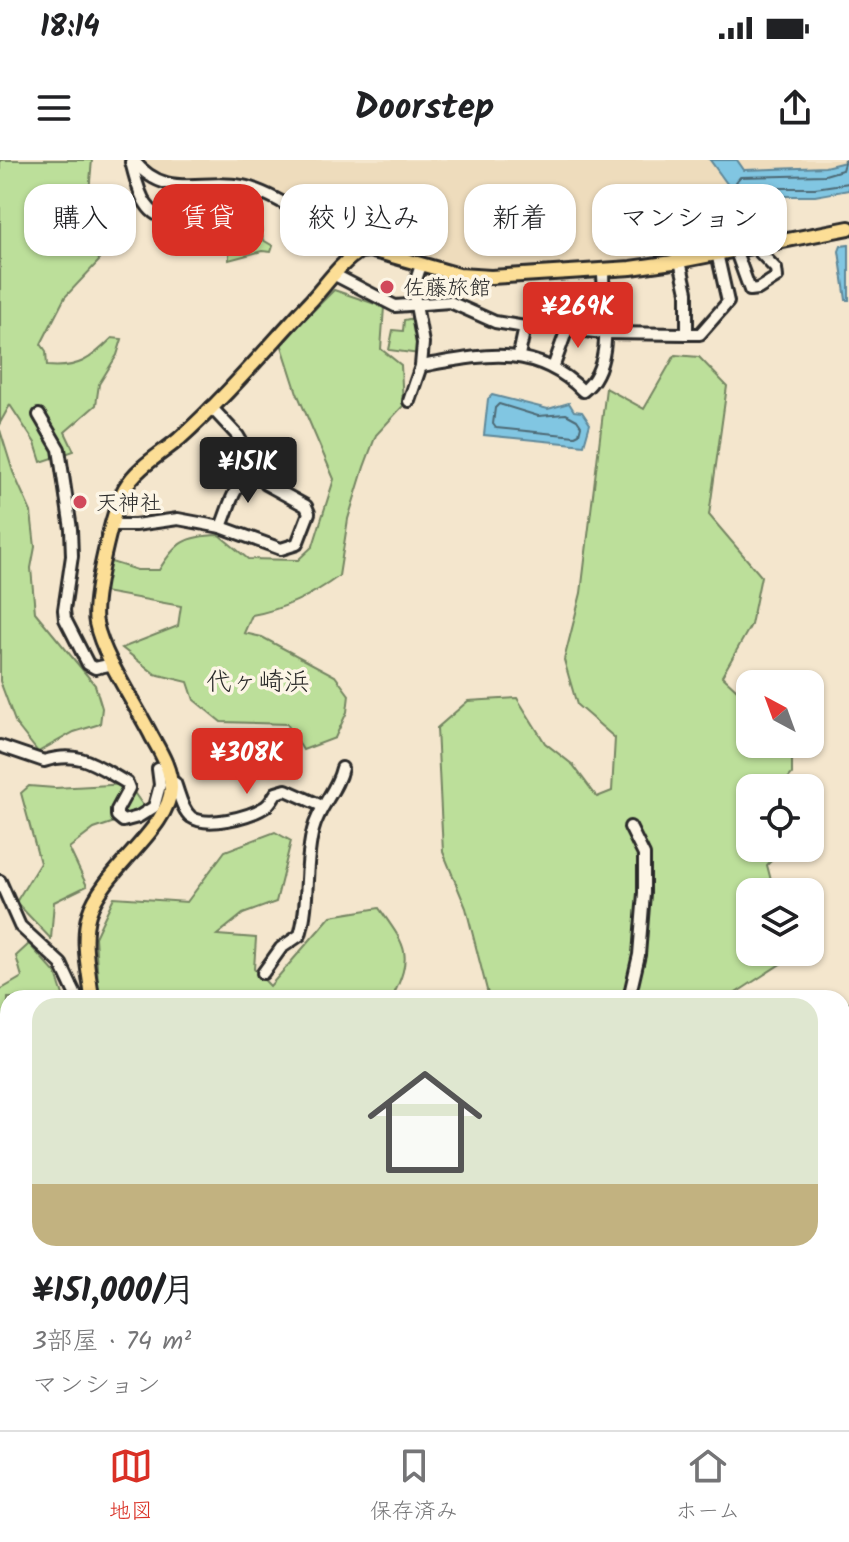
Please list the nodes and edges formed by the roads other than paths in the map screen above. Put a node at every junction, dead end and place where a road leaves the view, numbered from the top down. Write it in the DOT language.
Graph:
graph roads {
  1 [pos="132,160"];
  2 [pos="275,200"];
  3 [pos="280,203"];
  4 [pos="849,228"];
  5 [pos="787,240"];
  6 [pos="355,256"];
  7 [pos="390,256"];
  8 [pos="703,256"];
  9 [pos="718,256"];
  10 [pos="738,256"];
  11 [pos="764,256"];
  12 [pos="680,261"];
  13 [pos="421,265"];
  14 [pos="603,271"];
  15 [pos="335,275"];
  16 [pos="415,304"];
  17 [pos="604,333"];
  18 [pos="687,334"];
  19 [pos="519,355"];
  20 [pos="421,366"];
  21 [pos="553,368"];
  22 [pos="409,401"];
  23 [pos="211,407"];
  24 [pos="39,415"];
  25 [pos="257,469"];
  26 [pos="113,525"];
  27 [pos="221,527"];
  28 [pos="113,664"];
  29 [pos="0,746"];
  30 [pos="167,766"];
  31 [pos="342,768"];
  32 [pos="170,780"];
  33 [pos="322,806"];
  34 [pos="630,827"];
  35 [pos="0,881"];
  36 [pos="10,902"];
  37 [pos="0,912"];
  38 [pos="263,973"];
  39 [pos="73,990"];
  40 [pos="91,990"];
  41 [pos="631,990"];
  1 -- 2 [label="street"];
  1 -- 2 [label="street"];
  2 -- 3 [label="street"];
  4 -- 5 [label="main road"];
  6 -- 15 [label="main road"];
  7 -- 13 [label="main road"];
  8 -- 12 [label="main road"];
  9 -- 18 [label="street"];
  10 -- 11 [label="street"];
  12 -- 14 [label="main road"];
  12 -- 18 [label="street"];
  13 -- 14 [label="main road"];
  13 -- 16 [label="street"];
  14 -- 17 [label="street"];
  15 -- 16 [label="street"];
  15 -- 23 [label="main road"];
  16 -- 19 [label="street"];
  16 -- 20 [label="street"];
  17 -- 18 [label="street"];
  17 -- 21 [label="street"];
  17 -- 21 [label="street"];
  19 -- 20 [label="street"];
  19 -- 21 [label="street"];
  20 -- 22 [label="street"];
  23 -- 25 [label="street"];
  23 -- 26 [label="main road"];
  24 -- 28 [label="street"];
  25 -- 27 [label="street"];
  25 -- 27 [label="street"];
  26 -- 27 [label="street"];
  26 -- 28 [label="main road"];
  28 -- 30 [label="main road"];
  29 -- 30 [label="street"];
  30 -- 32 [label="main road"];
  31 -- 33 [label="street"];
  32 -- 33 [label="street"];
  32 -- 40 [label="main road"];
  33 -- 38 [label="street"];
  34 -- 41 [label="street"];
  35 -- 36 [label="street"];
  36 -- 37 [label="street"];
  36 -- 39 [label="street"];
}
